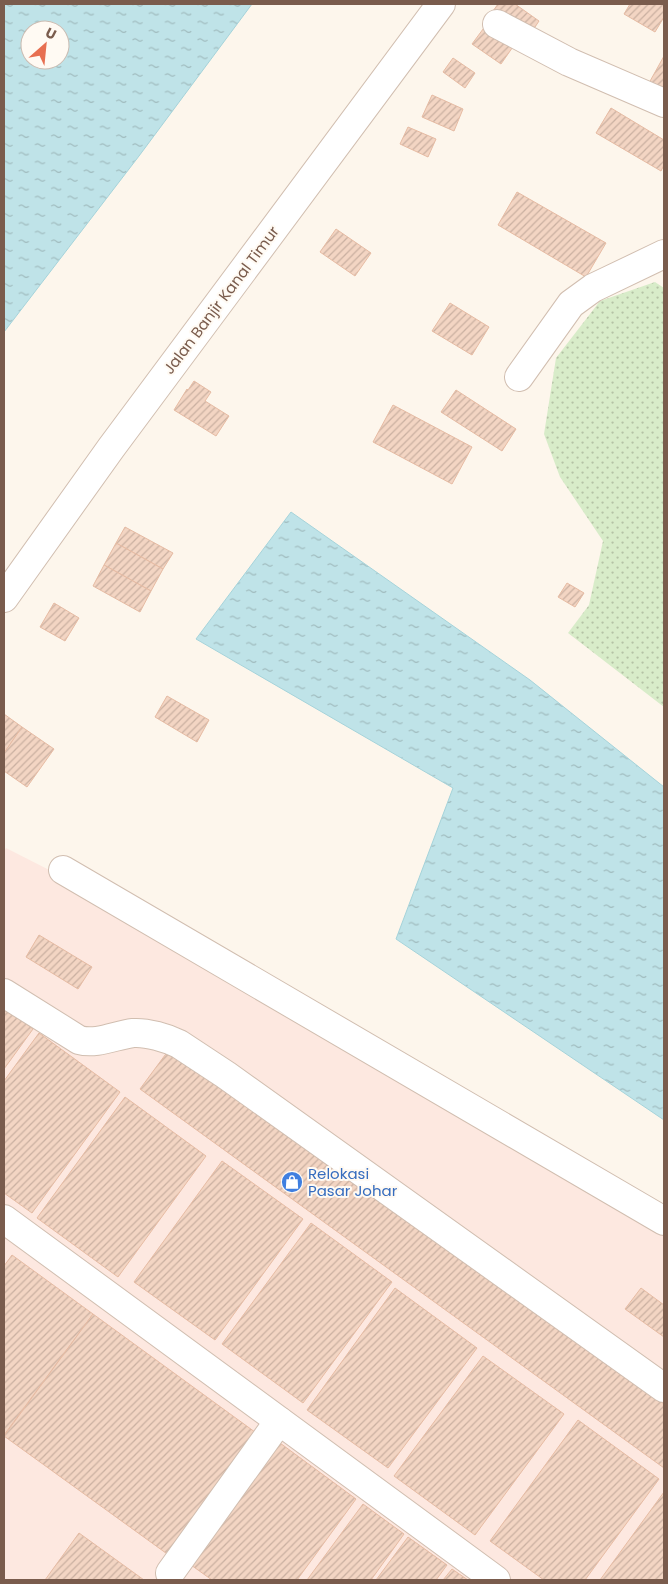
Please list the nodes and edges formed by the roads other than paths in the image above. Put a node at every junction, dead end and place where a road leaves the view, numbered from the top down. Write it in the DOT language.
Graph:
graph roads {
  1 [pos="441,4"];
  2 [pos="497,24"];
  3 [pos="664,103"];
  4 [pos="664,254"];
  5 [pos="519,377"];
  6 [pos="4,598"];
  7 [pos="63,870"];
  8 [pos="4,993"];
  9 [pos="4,1219"];
  10 [pos="664,1221"];
  11 [pos="664,1388"];
  12 [pos="279,1420"];
  13 [pos="171,1578"];
  14 [pos="496,1580"];
  1 -- 6 [label="street, Jalan Banjir Kanal Timur"];
  2 -- 3 [label="street"];
  4 -- 5 [label="street"];
  7 -- 10 [label="street"];
  8 -- 11 [label="street"];
  9 -- 12 [label="street"];
  12 -- 13 [label="street"];
  12 -- 14 [label="street"];
}
